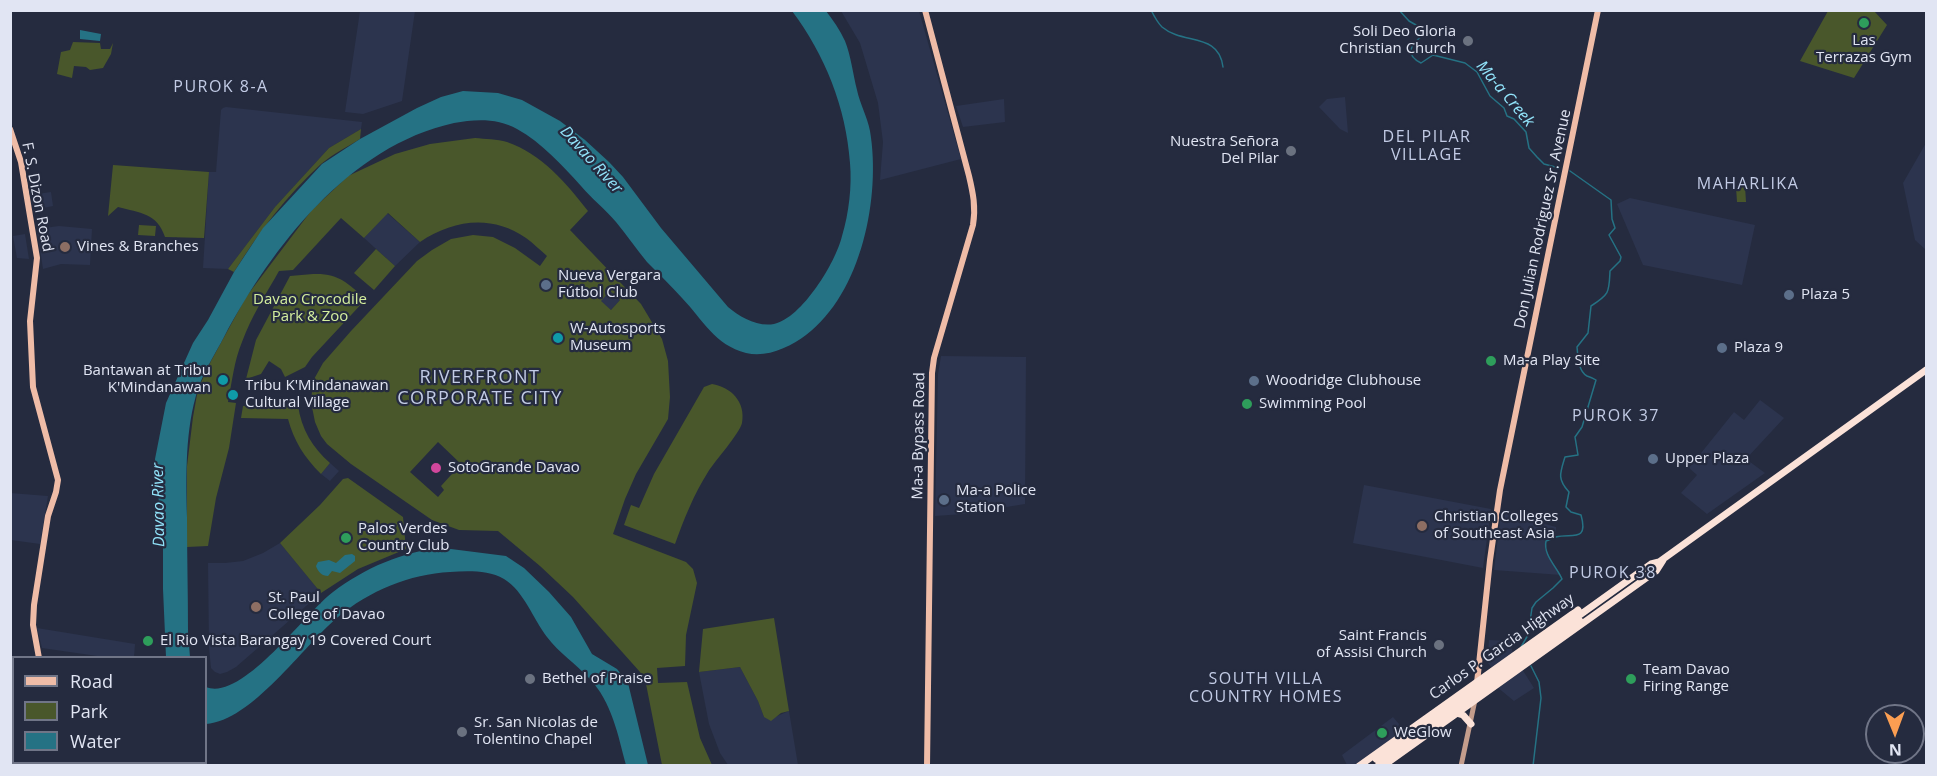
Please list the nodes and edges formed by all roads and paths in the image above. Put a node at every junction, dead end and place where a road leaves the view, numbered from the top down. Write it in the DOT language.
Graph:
graph roads {
  1 [pos="925,10"];
  2 [pos="1598,10"];
  3 [pos="10,129"];
  4 [pos="1926,370"];
  5 [pos="1661,560"];
  6 [pos="1566,619"];
  7 [pos="1574,630"];
  8 [pos="1546,633"];
  9 [pos="1554,644"];
  10 [pos="1526,647"];
  11 [pos="39,656"];
  12 [pos="1534,658"];
  13 [pos="1509,660"];
  14 [pos="1517,670"];
  15 [pos="1492,671"];
  16 [pos="1477,682"];
  17 [pos="1500,682"];
  18 [pos="1454,698"];
  19 [pos="1475,700"];
  20 [pos="1442,707"];
  21 [pos="1456,713"];
  22 [pos="1427,717"];
  23 [pos="1471,724"];
  24 [pos="1435,728"];
  25 [pos="1409,730"];
  26 [pos="1417,741"];
  27 [pos="1383,749"];
  28 [pos="1390,760"];
  29 [pos="1378,763"];
  30 [pos="927,765"];
  31 [pos="1359,765"];
  32 [pos="1367,765"];
  33 [pos="1461,765"];
  1 -- 30 [label="main road, Ma-a Bypass Road"];
  2 -- 16 [label="main road, Don Julian Rodriguez Sr. Avenue"];
  3 -- 11 [label="main road, F. S. Dizon Road"];
  4 -- 5 [label="highway, Carlos P. Garcia Highway"];
  5 -- 6 [label="highway, Carlos P. Garcia Highway"];
  5 -- 7 [label="highway, Carlos P. Garcia Highway"];
  5 -- 29 [label="highway, Carlos P. Garcia Highway, bridge"];
  6 -- 7 [label="highway"];
  6 -- 8 [label="highway, Carlos P. Garcia Highway"];
  7 -- 9 [label="highway, Carlos P. Garcia Highway"];
  8 -- 9 [label="highway"];
  8 -- 10 [label="highway, Carlos P. Garcia Highway"];
  9 -- 12 [label="highway, Carlos P. Garcia Highway"];
  10 -- 12 [label="highway"];
  10 -- 13 [label="highway, Carlos P. Garcia Highway"];
  12 -- 14 [label="highway, Carlos P. Garcia Highway"];
  13 -- 14 [label="highway"];
  13 -- 15 [label="highway, Carlos P. Garcia Highway"];
  14 -- 17 [label="highway, Carlos P. Garcia Highway"];
  15 -- 16 [label="highway, Carlos P. Garcia Highway"];
  15 -- 17 [label="highway"];
  16 -- 18 [label="highway, Carlos P. Garcia Highway"];
  16 -- 19 [label="main road, Don Julian Rodriguez Sr. Avenue"];
  17 -- 19 [label="highway, Carlos P. Garcia Highway"];
  18 -- 20 [label="highway, Carlos P. Garcia Highway"];
  18 -- 21 [label="highway"];
  19 -- 21 [label="highway, Carlos P. Garcia Highway"];
  19 -- 23 [label="main road"];
  20 -- 21 [label="highway"];
  20 -- 22 [label="highway, Carlos P. Garcia Highway"];
  21 -- 23 [label="highway"];
  21 -- 24 [label="highway, Carlos P. Garcia Highway"];
  22 -- 24 [label="highway"];
  22 -- 25 [label="highway, Carlos P. Garcia Highway"];
  23 -- 33 [label="main road"];
  24 -- 26 [label="highway, Carlos P. Garcia Highway"];
  25 -- 26 [label="highway"];
  25 -- 27 [label="highway, Carlos P. Garcia Highway"];
  26 -- 28 [label="highway, Carlos P. Garcia Highway"];
  27 -- 28 [label="highway"];
  27 -- 31 [label="highway, Carlos P. Garcia Highway"];
  28 -- 29 [label="highway, Carlos P. Garcia Highway"];
  29 -- 32 [label="highway, Carlos P. Garcia Highway"];
}
